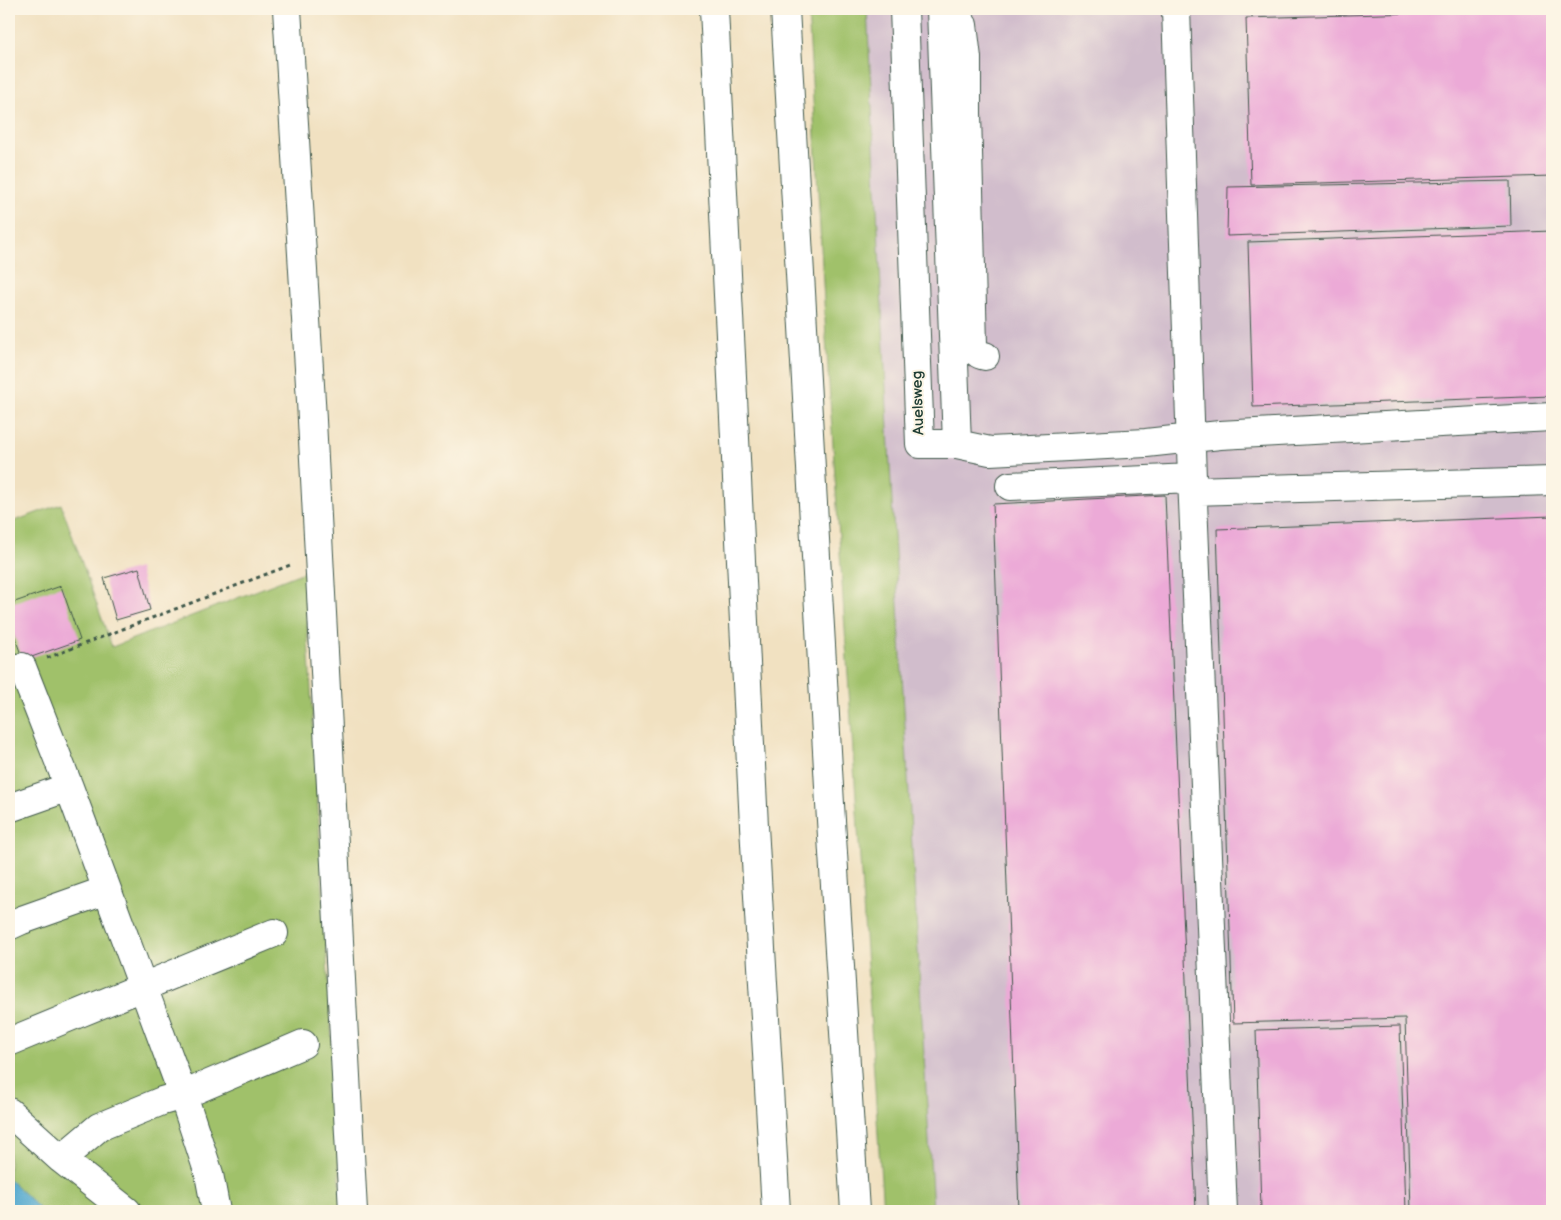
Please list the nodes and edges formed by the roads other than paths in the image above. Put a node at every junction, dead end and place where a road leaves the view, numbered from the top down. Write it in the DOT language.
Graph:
graph roads {
  1 [pos="287,9"];
  2 [pos="714,9"];
  3 [pos="786,9"];
  4 [pos="904,9"];
  5 [pos="941,9"];
  6 [pos="947,9"];
  7 [pos="1176,9"];
  8 [pos="942,39"];
  9 [pos="967,113"];
  10 [pos="986,356"];
  11 [pos="1552,418"];
  12 [pos="1190,439"];
  13 [pos="957,444"];
  14 [pos="1552,481"];
  15 [pos="1192,484"];
  16 [pos="1010,486"];
  17 [pos="22,667"];
  18 [pos="69,787"];
  19 [pos="9,808"];
  20 [pos="107,890"];
  21 [pos="9,926"];
  22 [pos="274,933"];
  23 [pos="143,987"];
  24 [pos="9,1042"];
  25 [pos="303,1044"];
  26 [pos="183,1095"];
  27 [pos="9,1112"];
  28 [pos="61,1159"];
  29 [pos="128,1211"];
  30 [pos="216,1211"];
  31 [pos="353,1211"];
  32 [pos="776,1211"];
  33 [pos="855,1211"];
  34 [pos="1223,1211"];
  1 -- 31 [label="main road"];
  2 -- 32 [label="main road"];
  3 -- 33 [label="main road"];
  4 -- 13 [label="main road, Auelsweg"];
  5 -- 8 [label="main road"];
  6 -- 9 [label="main road"];
  7 -- 12 [label="main road"];
  8 -- 9 [label="main road"];
  8 -- 13 [label="main road"];
  9 -- 10 [label="main road"];
  11 -- 12 [label="main road"];
  12 -- 13 [label="main road"];
  12 -- 15 [label="main road"];
  14 -- 15 [label="main road"];
  15 -- 16 [label="main road"];
  15 -- 34 [label="main road"];
  17 -- 18 [label="main road"];
  18 -- 19 [label="main road"];
  18 -- 20 [label="main road"];
  20 -- 21 [label="main road"];
  20 -- 23 [label="main road"];
  22 -- 23 [label="main road"];
  23 -- 24 [label="main road"];
  23 -- 26 [label="main road"];
  25 -- 26 [label="main road"];
  26 -- 28 [label="main road"];
  26 -- 30 [label="main road"];
  27 -- 28 [label="main road"];
  28 -- 29 [label="main road"];
}
